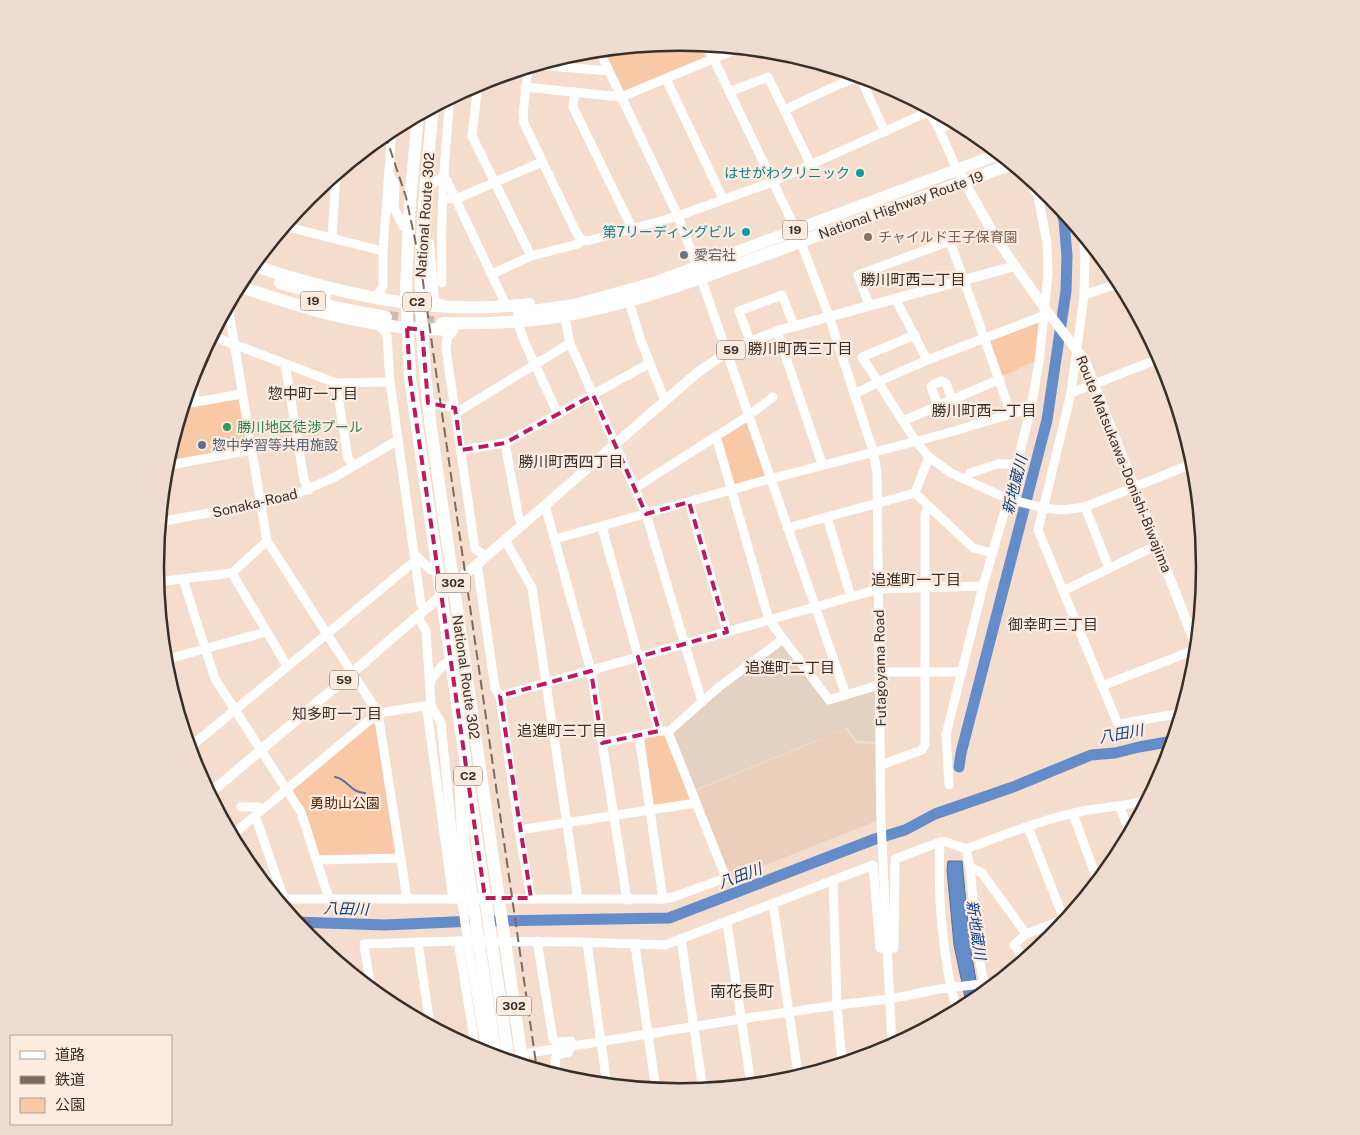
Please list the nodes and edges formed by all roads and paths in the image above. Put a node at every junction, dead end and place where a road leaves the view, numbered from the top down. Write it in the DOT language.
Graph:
graph roads {
  1 [pos="710,52"];
  2 [pos="726,54"];
  3 [pos="603,58"];
  4 [pos="714,59"];
  5 [pos="556,67"];
  6 [pos="609,71"];
  7 [pos="527,75"];
  8 [pos="666,80"];
  9 [pos="849,80"];
  10 [pos="864,86"];
  11 [pos="525,87"];
  12 [pos="575,92"];
  13 [pos="729,92"];
  14 [pos="477,93"];
  15 [pos="621,97"];
  16 [pos="449,105"];
  17 [pos="784,110"];
  18 [pos="922,112"];
  19 [pos="433,114"];
  20 [pos="427,117"];
  21 [pos="932,117"];
  22 [pos="417,123"];
  23 [pos="946,125"];
  24 [pos="410,127"];
  25 [pos="939,128"];
  26 [pos="885,132"];
  27 [pos="391,139"];
  28 [pos="992,157"];
  29 [pos="542,162"];
  30 [pos="811,164"];
  31 [pos="1005,167"];
  32 [pos="957,170"];
  33 [pos="389,173"];
  34 [pos="442,177"];
  35 [pos="964,181"];
  36 [pos="772,182"];
  37 [pos="335,183"];
  38 [pos="496,183"];
  39 [pos="426,189"];
  40 [pos="1037,195"];
  41 [pos="443,199"];
  42 [pos="456,199"];
  43 [pos="723,199"];
  44 [pos="424,208"];
  45 [pos="678,216"];
  46 [pos="403,226"];
  47 [pos="291,228"];
  48 [pos="632,228"];
  49 [pos="796,230"];
  50 [pos="332,238"];
  51 [pos="582,240"];
  52 [pos="800,242"];
  53 [pos="1084,246"];
  54 [pos="383,251"];
  55 [pos="531,256"];
  56 [pos="696,264"];
  57 [pos="721,265"];
  58 [pos="1015,266"];
  59 [pos="260,268"];
  60 [pos="492,274"];
  61 [pos="255,275"];
  62 [pos="963,280"];
  63 [pos="401,281"];
  64 [pos="702,281"];
  65 [pos="251,282"];
  66 [pos="442,284"];
  67 [pos="1112,286"];
  68 [pos="246,289"];
  69 [pos="1084,295"];
  70 [pos="895,298"];
  71 [pos="870,306"];
  72 [pos="507,307"];
  73 [pos="400,313"];
  74 [pos="633,314"];
  75 [pos="1047,314"];
  76 [pos="230,315"];
  77 [pos="829,316"];
  78 [pos="445,321"];
  79 [pos="794,326"];
  80 [pos="567,328"];
  81 [pos="778,331"];
  82 [pos="522,335"];
  83 [pos="915,335"];
  84 [pos="218,338"];
  85 [pos="986,339"];
  86 [pos="750,341"];
  87 [pos="234,343"];
  88 [pos="570,343"];
  89 [pos="1076,347"];
  90 [pos="727,352"];
  91 [pos="424,357"];
  92 [pos="927,360"];
  93 [pos="1153,361"];
  94 [pos="650,363"];
  95 [pos="285,364"];
  96 [pos="536,364"];
  97 [pos="1000,379"];
  98 [pos="390,382"];
  99 [pos="877,382"];
  100 [pos="336,383"];
  101 [pos="1094,384"];
  102 [pos="194,393"];
  103 [pos="1071,393"];
  104 [pos="242,394"];
  105 [pos="854,394"];
  106 [pos="593,395"];
  107 [pos="773,397"];
  108 [pos="428,400"];
  109 [pos="952,400"];
  110 [pos="665,401"];
  111 [pos="196,402"];
  112 [pos="191,403"];
  113 [pos="938,406"];
  114 [pos="1031,408"];
  115 [pos="455,410"];
  116 [pos="558,414"];
  117 [pos="1012,414"];
  118 [pos="748,416"];
  119 [pos="903,421"];
  120 [pos="716,436"];
  121 [pos="398,440"];
  122 [pos="916,440"];
  123 [pos="505,444"];
  124 [pos="615,444"];
  125 [pos="251,450"];
  126 [pos="461,450"];
  127 [pos="873,451"];
  128 [pos="929,457"];
  129 [pos="175,464"];
  130 [pos="822,464"];
  131 [pos="1017,464"];
  132 [pos="354,466"];
  133 [pos="1186,466"];
  134 [pos="770,478"];
  135 [pos="966,480"];
  136 [pos="1134,486"];
  137 [pos="635,488"];
  138 [pos="309,490"];
  139 [pos="731,490"];
  140 [pos="915,493"];
  141 [pos="1008,499"];
  142 [pos="689,502"];
  143 [pos="879,503"];
  144 [pos="260,504"];
  145 [pos="545,505"];
  146 [pos="928,506"];
  147 [pos="1085,506"];
  148 [pos="1044,508"];
  149 [pos="646,514"];
  150 [pos="828,517"];
  151 [pos="166,521"];
  152 [pos="523,524"];
  153 [pos="602,527"];
  154 [pos="787,528"];
  155 [pos="556,539"];
  156 [pos="505,540"];
  157 [pos="267,541"];
  158 [pos="1156,545"];
  159 [pos="992,553"];
  160 [pos="415,557"];
  161 [pos="482,559"];
  162 [pos="1109,568"];
  163 [pos="431,570"];
  164 [pos="232,573"];
  165 [pos="183,579"];
  166 [pos="164,581"];
  167 [pos="453,584"];
  168 [pos="983,586"];
  169 [pos="879,589"];
  170 [pos="925,589"];
  171 [pos="1063,591"];
  172 [pos="850,597"];
  173 [pos="435,601"];
  174 [pos="421,604"];
  175 [pos="815,606"];
  176 [pos="417,617"];
  177 [pos="769,620"];
  178 [pos="266,632"];
  179 [pos="727,632"];
  180 [pos="327,633"];
  181 [pos="1192,635"];
  182 [pos="783,640"];
  183 [pos="685,644"];
  184 [pos="206,648"];
  185 [pos="1189,651"];
  186 [pos="638,657"];
  187 [pos="172,658"];
  188 [pos="444,664"];
  189 [pos="287,666"];
  190 [pos="591,671"];
  191 [pos="879,672"];
  192 [pos="925,672"];
  193 [pos="962,672"];
  194 [pos="352,673"];
  195 [pos="546,683"];
  196 [pos="430,684"];
  197 [pos="880,685"];
  198 [pos="1102,686"];
  199 [pos="846,695"];
  200 [pos="500,696"];
  201 [pos="702,702"];
  202 [pos="431,705"];
  203 [pos="235,710"];
  204 [pos="378,713"];
  205 [pos="1175,714"];
  206 [pos="664,731"];
  207 [pos="639,735"];
  208 [pos="194,741"];
  209 [pos="602,743"];
  210 [pos="261,750"];
  211 [pos="881,765"];
  212 [pos="949,785"];
  213 [pos="214,790"];
  214 [pos="286,790"];
  215 [pos="1140,802"];
  216 [pos="696,803"];
  217 [pos="1120,806"];
  218 [pos="241,807"];
  219 [pos="651,809"];
  220 [pos="262,810"];
  221 [pos="614,814"];
  222 [pos="1073,814"];
  223 [pos="254,817"];
  224 [pos="566,822"];
  225 [pos="1127,826"];
  226 [pos="1028,827"];
  227 [pos="519,830"];
  228 [pos="237,831"];
  229 [pos="461,832"];
  230 [pos="492,835"];
  231 [pos="940,842"];
  232 [pos="966,849"];
  233 [pos="401,858"];
  234 [pos="318,860"];
  235 [pos="970,868"];
  236 [pos="1095,874"];
  237 [pos="834,880"];
  238 [pos="278,891"];
  239 [pos="453,898"];
  240 [pos="532,898"];
  241 [pos="284,899"];
  242 [pos="329,899"];
  243 [pos="578,899"];
  244 [pos="663,899"];
  245 [pos="407,900"];
  246 [pos="627,900"];
  247 [pos="772,904"];
  248 [pos="1063,914"];
  249 [pos="727,922"];
  250 [pos="1053,924"];
  251 [pos="1026,934"];
  252 [pos="681,939"];
  253 [pos="458,941"];
  254 [pos="537,941"];
  255 [pos="418,942"];
  256 [pos="587,943"];
  257 [pos="636,945"];
  258 [pos="887,950"];
  259 [pos="1021,955"];
  260 [pos="365,976"];
  261 [pos="982,983"];
  262 [pos="985,983"];
  263 [pos="953,989"];
  264 [pos="890,999"];
  265 [pos="956,1004"];
  266 [pos="837,1005"];
  267 [pos="788,1012"];
  268 [pos="429,1019"];
  269 [pos="740,1019"];
  270 [pos="694,1026"];
  271 [pos="648,1034"];
  272 [pos="892,1038"];
  273 [pos="474,1041"];
  274 [pos="600,1041"];
  275 [pos="586,1043"];
  276 [pos="485,1045"];
  277 [pos="495,1049"];
  278 [pos="501,1051"];
  279 [pos="528,1053"];
  280 [pos="508,1054"];
  281 [pos="517,1057"];
  282 [pos="843,1057"];
  283 [pos="522,1058"];
  284 [pos="526,1060"];
  285 [pos="555,1068"];
  286 [pos="798,1070"];
  287 [pos="606,1078"];
  288 [pos="750,1079"];
  289 [pos="655,1083"];
  290 [pos="702,1083"];
  1 -- 4 [label="street, Futagoyama Road"];
  2 -- 4 [label="street"];
  3 -- 6 [label="street"];
  4 -- 8 [label="street"];
  4 -- 13 [label="street, Futagoyama Road"];
  5 -- 6 [label="street"];
  6 -- 15 [label="street"];
  7 -- 11 [label="street"];
  8 -- 15 [label="street"];
  8 -- 43 [label="street"];
  9 -- 17 [label="street"];
  10 -- 26 [label="street"];
  11 -- 12 [label="street"];
  11 -- 29 [label="street"];
  12 -- 15 [label="street"];
  12 -- 48 [label="street"];
  13 -- 17 [label="street"];
  13 -- 36 [label="street, Futagoyama Road"];
  14 -- 38 [label="street"];
  15 -- 45 [label="street"];
  16 -- 34 [label="street"];
  17 -- 30 [label="street"];
  18 -- 26 [label="street"];
  19 -- 39 [label="highway, National Route 302 / 302"];
  20 -- 281 [label="highway, C2"];
  21 -- 25 [label="street"];
  22 -- 280 [label="highway, C2"];
  23 -- 25 [label="street"];
  24 -- 46 [label="highway, National Route 302 / 302"];
  25 -- 32 [label="street"];
  26 -- 30 [label="street"];
  27 -- 33 [label="street"];
  28 -- 32 [label="highway, National Highway Route 19 / 19"];
  29 -- 38 [label="street"];
  29 -- 51 [label="street"];
  30 -- 36 [label="street"];
  31 -- 35 [label="highway, National Highway Route 19 / 19"];
  32 -- 35 [label="main road, Route Matsukawa-Donishi-Biwajima"];
  32 -- 49 [label="highway, National Highway Route 19 / 19"];
  33 -- 46 [label="street"];
  33 -- 54 [label="street"];
  34 -- 39 [label="street"];
  34 -- 41 [label="street"];
  34 -- 42 [label="street"];
  35 -- 52 [label="highway, National Highway Route 19 / 19"];
  35 -- 58 [label="main road, Route Matsukawa-Donishi-Biwajima"];
  36 -- 43 [label="street"];
  36 -- 49 [label="street, Futagoyama Road"];
  37 -- 50 [label="street"];
  38 -- 42 [label="street"];
  38 -- 55 [label="street"];
  39 -- 44 [label="highway, National Route 302 / 302"];
  40 -- 75 [label="street"];
  41 -- 42 [label="street"];
  41 -- 66 [label="street"];
  42 -- 60 [label="street"];
  43 -- 45 [label="street"];
  44 -- 73 [label="highway, National Route 302 / 302"];
  44 -- 78 [label="highway"];
  45 -- 48 [label="street"];
  45 -- 56 [label="street"];
  46 -- 63 [label="highway, National Route 302 / 302"];
  47 -- 50 [label="street"];
  48 -- 51 [label="street"];
  49 -- 52 [label="street, Futagoyama Road"];
  49 -- 57 [label="highway, National Highway Route 19 / 19"];
  50 -- 54 [label="street"];
  51 -- 55 [label="street"];
  52 -- 57 [label="highway, National Highway Route 19 / 19"];
  52 -- 77 [label="street, Futagoyama Road"];
  53 -- 69 [label="street"];
  54 -- 73 [label="street"];
  55 -- 60 [label="street"];
  56 -- 57 [label="highway"];
  56 -- 72 [label="highway"];
  57 -- 64 [label="highway"];
  57 -- 78 [label="highway, National Highway Route 19 / 19"];
  58 -- 62 [label="main road, 59"];
  58 -- 75 [label="main road, Route Matsukawa-Donishi-Biwajima"];
  59 -- 73 [label="highway"];
  60 -- 72 [label="street"];
  61 -- 73 [label="highway, 19"];
  62 -- 70 [label="main road, 59"];
  62 -- 71 [label="street"];
  62 -- 85 [label="street"];
  63 -- 73 [label="highway, National Route 302 / 302"];
  63 -- 73 [label="highway"];
  64 -- 74 [label="highway"];
  64 -- 90 [label="street"];
  65 -- 73 [label="highway, 19"];
  67 -- 69 [label="street"];
  68 -- 73 [label="highway"];
  69 -- 89 [label="street"];
  70 -- 71 [label="main road, 59"];
  70 -- 83 [label="street"];
  71 -- 77 [label="main road, 59"];
  72 -- 78 [label="highway"];
  73 -- 78 [label="highway"];
  73 -- 78 [label="highway"];
  73 -- 91 [label="highway, National Route 302 / 302"];
  73 -- 98 [label="street"];
  73 -- 163 [label="highway, National Route 302 / 302"];
  74 -- 80 [label="highway"];
  74 -- 94 [label="street"];
  75 -- 85 [label="street"];
  75 -- 89 [label="main road, Route Matsukawa-Donishi-Biwajima"];
  75 -- 114 [label="street"];
  76 -- 87 [label="street"];
  77 -- 79 [label="main road, 59"];
  77 -- 105 [label="street, Futagoyama Road"];
  78 -- 82 [label="highway"];
  78 -- 91 [label="highway"];
  78 -- 115 [label="street"];
  79 -- 81 [label="main road, 59"];
  79 -- 86 [label="street"];
  80 -- 82 [label="highway"];
  80 -- 88 [label="street"];
  81 -- 86 [label="main road, 59"];
  81 -- 130 [label="street"];
  82 -- 96 [label="street"];
  83 -- 92 [label="street"];
  83 -- 99 [label="street"];
  84 -- 87 [label="street"];
  85 -- 92 [label="street"];
  85 -- 97 [label="street"];
  86 -- 90 [label="main road, 59"];
  87 -- 95 [label="street"];
  87 -- 104 [label="street"];
  88 -- 96 [label="street"];
  88 -- 106 [label="street"];
  89 -- 101 [label="main road, Route Matsukawa-Donishi-Biwajima"];
  89 -- 103 [label="street"];
  90 -- 110 [label="main road, 59"];
  90 -- 118 [label="street"];
  91 -- 108 [label="highway, National Route 302 / 302"];
  92 -- 99 [label="street"];
  93 -- 101 [label="street"];
  94 -- 106 [label="street"];
  94 -- 110 [label="street"];
  95 -- 100 [label="street"];
  95 -- 138 [label="street"];
  96 -- 115 [label="street"];
  96 -- 116 [label="street"];
  97 -- 109 [label="street"];
  97 -- 117 [label="street"];
  98 -- 100 [label="street"];
  98 -- 121 [label="street"];
  99 -- 105 [label="street"];
  99 -- 119 [label="street"];
  100 -- 132 [label="street"];
  101 -- 103 [label="street"];
  101 -- 136 [label="main road, Route Matsukawa-Donishi-Biwajima"];
  102 -- 111 [label="street"];
  103 -- 148 [label="street"];
  104 -- 111 [label="street"];
  104 -- 125 [label="street"];
  105 -- 127 [label="street, Futagoyama Road"];
  106 -- 116 [label="street"];
  106 -- 124 [label="street"];
  107 -- 118 [label="street"];
  108 -- 115 [label="street"];
  108 -- 167 [label="highway, National Route 302 / 302"];
  109 -- 113 [label="street"];
  109 -- 113 [label="street"];
  110 -- 124 [label="main road, 59"];
  111 -- 112 [label="street"];
  113 -- 119 [label="street"];
  114 -- 117 [label="street"];
  114 -- 131 [label="street"];
  115 -- 126 [label="street"];
  116 -- 123 [label="street"];
  117 -- 122 [label="street"];
  118 -- 120 [label="street"];
  118 -- 134 [label="street"];
  119 -- 122 [label="street"];
  120 -- 137 [label="street"];
  120 -- 139 [label="street"];
  121 -- 132 [label="street, Sonaka-Road"];
  121 -- 160 [label="street"];
  122 -- 127 [label="street"];
  122 -- 128 [label="street"];
  123 -- 126 [label="street"];
  123 -- 152 [label="street"];
  124 -- 137 [label="street"];
  124 -- 145 [label="main road, 59"];
  125 -- 129 [label="street"];
  125 -- 144 [label="street"];
  126 -- 161 [label="street"];
  127 -- 130 [label="street"];
  127 -- 143 [label="street, Futagoyama Road"];
  128 -- 135 [label="street"];
  128 -- 140 [label="street"];
  130 -- 134 [label="street"];
  131 -- 135 [label="street"];
  131 -- 141 [label="street"];
  132 -- 138 [label="street, Sonaka-Road"];
  133 -- 136 [label="street"];
  134 -- 139 [label="street"];
  134 -- 154 [label="street"];
  135 -- 141 [label="street"];
  136 -- 147 [label="street"];
  136 -- 158 [label="main road, Route Matsukawa-Donishi-Biwajima"];
  137 -- 149 [label="street"];
  138 -- 144 [label="street, Sonaka-Road"];
  139 -- 142 [label="street"];
  139 -- 177 [label="street"];
  140 -- 143 [label="street"];
  140 -- 146 [label="street"];
  141 -- 148 [label="street"];
  141 -- 159 [label="street"];
  142 -- 149 [label="street"];
  142 -- 179 [label="street"];
  143 -- 150 [label="street"];
  143 -- 169 [label="street, Futagoyama Road"];
  144 -- 151 [label="street, Sonaka-Road"];
  144 -- 157 [label="street"];
  145 -- 152 [label="main road, 59"];
  145 -- 155 [label="street"];
  146 -- 159 [label="street"];
  146 -- 170 [label="street"];
  147 -- 148 [label="street"];
  147 -- 162 [label="street"];
  148 -- 171 [label="street"];
  149 -- 153 [label="street"];
  149 -- 183 [label="street"];
  150 -- 154 [label="street"];
  150 -- 172 [label="street"];
  152 -- 156 [label="main road, 59"];
  153 -- 155 [label="street"];
  153 -- 186 [label="street"];
  154 -- 175 [label="street"];
  155 -- 190 [label="street"];
  156 -- 161 [label="main road, 59"];
  156 -- 195 [label="street"];
  157 -- 164 [label="street"];
  157 -- 180 [label="street"];
  158 -- 162 [label="street"];
  158 -- 181 [label="main road, Route Matsukawa-Donishi-Biwajima"];
  159 -- 168 [label="street"];
  160 -- 163 [label="street"];
  160 -- 174 [label="street"];
  160 -- 180 [label="street"];
  161 -- 167 [label="main road, 59"];
  161 -- 200 [label="street"];
  162 -- 171 [label="street"];
  163 -- 173 [label="highway, National Route 302 / 302"];
  164 -- 165 [label="street"];
  164 -- 178 [label="street"];
  165 -- 166 [label="street"];
  165 -- 184 [label="street"];
  167 -- 173 [label="main road, 59"];
  167 -- 230 [label="highway, National Route 302 / 302"];
  168 -- 170 [label="street"];
  168 -- 193 [label="street"];
  169 -- 170 [label="street"];
  169 -- 172 [label="street"];
  169 -- 191 [label="street, Futagoyama Road"];
  170 -- 192 [label="street"];
  171 -- 198 [label="street"];
  172 -- 175 [label="street"];
  173 -- 176 [label="main road, 59"];
  173 -- 188 [label="highway, National Route 302 / 302"];
  175 -- 177 [label="street"];
  175 -- 199 [label="street"];
  176 -- 194 [label="main road, 59"];
  176 -- 196 [label="street"];
  177 -- 179 [label="street"];
  177 -- 182 [label="street"];
  178 -- 184 [label="street"];
  178 -- 189 [label="street"];
  179 -- 183 [label="street"];
  180 -- 189 [label="street"];
  180 -- 194 [label="street"];
  182 -- 199 [label="street"];
  182 -- 201 [label="street"];
  183 -- 186 [label="street"];
  183 -- 201 [label="street"];
  184 -- 187 [label="street"];
  184 -- 203 [label="street"];
  185 -- 198 [label="street"];
  186 -- 190 [label="street"];
  186 -- 206 [label="street"];
  188 -- 196 [label="street"];
  188 -- 229 [label="highway, National Route 302 / 302"];
  189 -- 203 [label="street"];
  190 -- 195 [label="street"];
  190 -- 209 [label="street"];
  191 -- 192 [label="street"];
  191 -- 197 [label="street, Futagoyama Road"];
  192 -- 193 [label="street"];
  192 -- 211 [label="street"];
  193 -- 212 [label="street"];
  194 -- 204 [label="street"];
  194 -- 210 [label="main road, 59"];
  195 -- 200 [label="street"];
  195 -- 224 [label="street"];
  196 -- 202 [label="street"];
  197 -- 199 [label="street"];
  197 -- 211 [label="street, Futagoyama Road"];
  198 -- 205 [label="street"];
  200 -- 227 [label="street"];
  201 -- 206 [label="street"];
  202 -- 204 [label="street"];
  202 -- 229 [label="street"];
  202 -- 239 [label="street"];
  203 -- 208 [label="street"];
  203 -- 210 [label="street"];
  204 -- 214 [label="street"];
  204 -- 233 [label="street"];
  206 -- 207 [label="street"];
  206 -- 216 [label="street"];
  207 -- 209 [label="street"];
  207 -- 219 [label="street"];
  209 -- 221 [label="street"];
  210 -- 213 [label="main road, 59"];
  210 -- 214 [label="street"];
  211 -- 258 [label="street, Futagoyama Road"];
  214 -- 220 [label="street"];
  214 -- 234 [label="street"];
  215 -- 217 [label="street"];
  216 -- 219 [label="street"];
  216 -- 244 [label="street"];
  217 -- 222 [label="street"];
  217 -- 225 [label="street"];
  218 -- 220 [label="street"];
  219 -- 221 [label="street"];
  219 -- 244 [label="street"];
  220 -- 223 [label="street"];
  221 -- 224 [label="street"];
  221 -- 246 [label="street"];
  222 -- 226 [label="street"];
  222 -- 236 [label="street"];
  223 -- 228 [label="street"];
  223 -- 238 [label="street"];
  224 -- 227 [label="street"];
  224 -- 243 [label="street"];
  226 -- 232 [label="street"];
  226 -- 248 [label="street"];
  227 -- 240 [label="street"];
  229 -- 276 [label="street"];
  229 -- 277 [label="highway"];
  229 -- 278 [label="highway, 302"];
  230 -- 283 [label="highway, National Route 302 / 302"];
  230 -- 284 [label="highway"];
  231 -- 232 [label="street"];
  231 -- 258 [label="street"];
  231 -- 263 [label="street"];
  232 -- 235 [label="street"];
  233 -- 234 [label="street"];
  233 -- 245 [label="street"];
  234 -- 242 [label="street"];
  235 -- 251 [label="street"];
  235 -- 261 [label="street"];
  237 -- 247 [label="street"];
  237 -- 258 [label="street"];
  237 -- 266 [label="street"];
  239 -- 240 [label="street"];
  239 -- 245 [label="street"];
  240 -- 243 [label="street"];
  241 -- 242 [label="street"];
  242 -- 245 [label="street"];
  243 -- 246 [label="street"];
  244 -- 246 [label="street"];
  247 -- 249 [label="street"];
  247 -- 267 [label="street"];
  249 -- 252 [label="street"];
  249 -- 269 [label="street"];
  250 -- 251 [label="street"];
  251 -- 259 [label="street"];
  252 -- 257 [label="street"];
  252 -- 270 [label="street"];
  253 -- 254 [label="street"];
  253 -- 255 [label="street"];
  253 -- 273 [label="street"];
  254 -- 256 [label="street"];
  254 -- 275 [label="street"];
  255 -- 260 [label="street"];
  255 -- 268 [label="street"];
  256 -- 257 [label="street"];
  256 -- 274 [label="street"];
  257 -- 271 [label="street"];
  258 -- 264 [label="street, Futagoyama Road"];
  261 -- 262 [label="street"];
  261 -- 263 [label="street"];
  263 -- 264 [label="street"];
  263 -- 265 [label="street"];
  264 -- 266 [label="street"];
  264 -- 272 [label="street, Futagoyama Road"];
  266 -- 267 [label="street"];
  266 -- 282 [label="street"];
  267 -- 269 [label="street"];
  267 -- 286 [label="street"];
  269 -- 270 [label="street"];
  269 -- 288 [label="street"];
  270 -- 271 [label="street"];
  270 -- 290 [label="street"];
  271 -- 274 [label="street"];
  271 -- 289 [label="street"];
  274 -- 275 [label="street"];
  274 -- 287 [label="street"];
  275 -- 279 [label="street"];
  275 -- 285 [label="street"];
}
